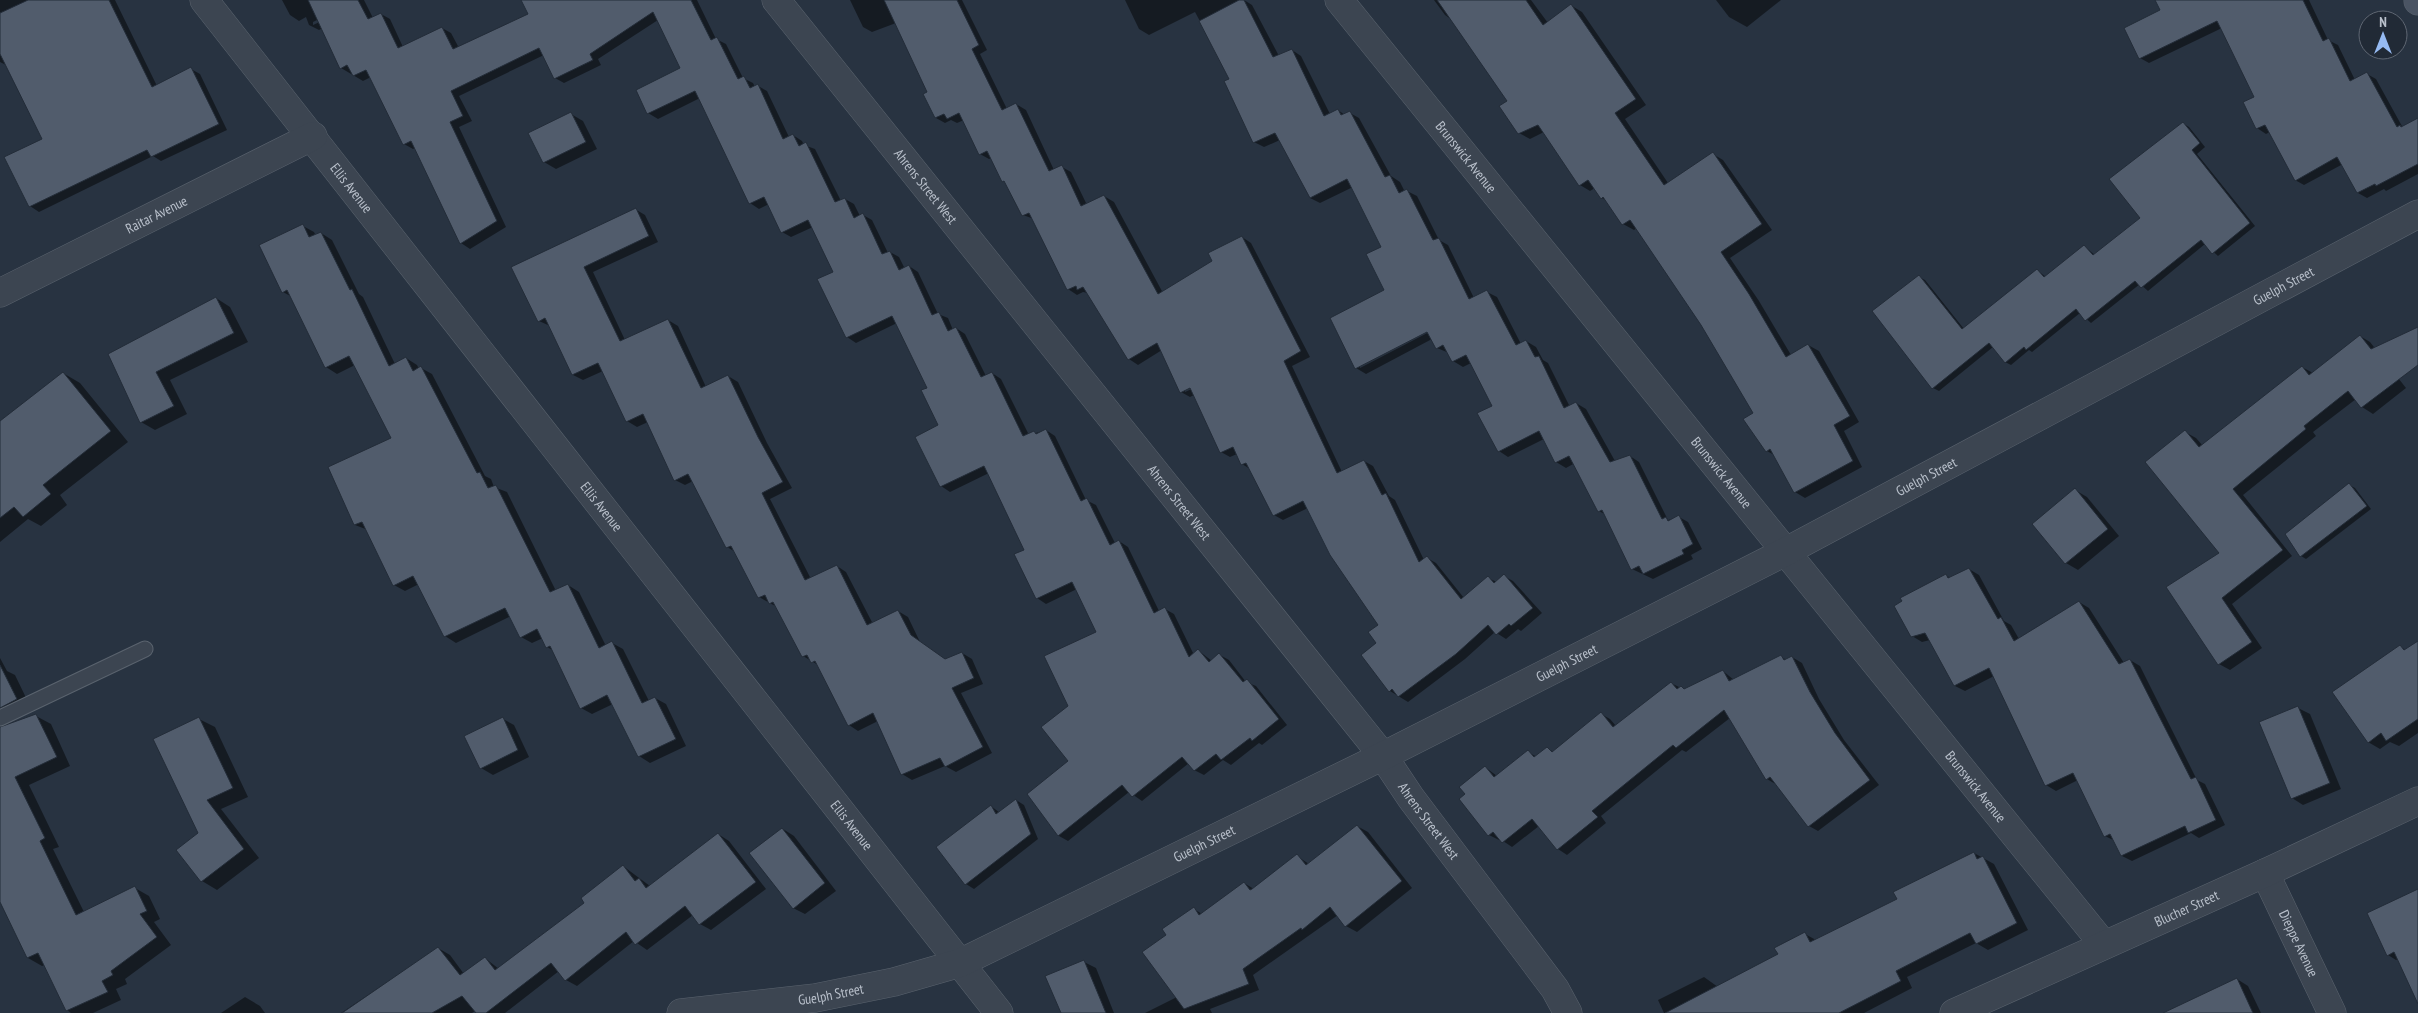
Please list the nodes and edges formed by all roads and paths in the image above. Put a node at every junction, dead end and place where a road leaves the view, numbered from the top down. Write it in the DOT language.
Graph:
graph roads {
  1 [pos="204,0"];
  2 [pos="776,0"];
  3 [pos="1339,0"];
  4 [pos="313,136"];
  5 [pos="2418,214"];
  6 [pos="0,293"];
  7 [pos="1784,552"];
  8 [pos="145,649"];
  9 [pos="0,718"];
  10 [pos="1383,756"];
  11 [pos="2418,801"];
  12 [pos="2265,873"];
  13 [pos="2104,945"];
  14 [pos="960,963"];
  15 [pos="681,1013"];
  16 [pos="999,1013"];
  17 [pos="1568,1013"];
  18 [pos="1954,1013"];
  19 [pos="2332,1013"];
  1 -- 4 [label="street, Ellis Avenue"];
  2 -- 10 [label="street, Ahrens Street West"];
  3 -- 7 [label="street, Brunswick Avenue"];
  4 -- 6 [label="street, Raitar Avenue"];
  4 -- 14 [label="street, Ellis Avenue"];
  5 -- 7 [label="street, Guelph Street"];
  7 -- 10 [label="street, Guelph Street"];
  7 -- 13 [label="street, Brunswick Avenue"];
  8 -- 9 [label="lane"];
  10 -- 14 [label="street, Guelph Street"];
  10 -- 17 [label="street, Ahrens Street West"];
  11 -- 12 [label="street, Blucher Street"];
  12 -- 13 [label="street, Blucher Street"];
  12 -- 19 [label="street, Dieppe Avenue"];
  13 -- 18 [label="street, Blucher Street"];
  14 -- 15 [label="street, Guelph Street"];
  14 -- 16 [label="street, Ellis Avenue"];
}
